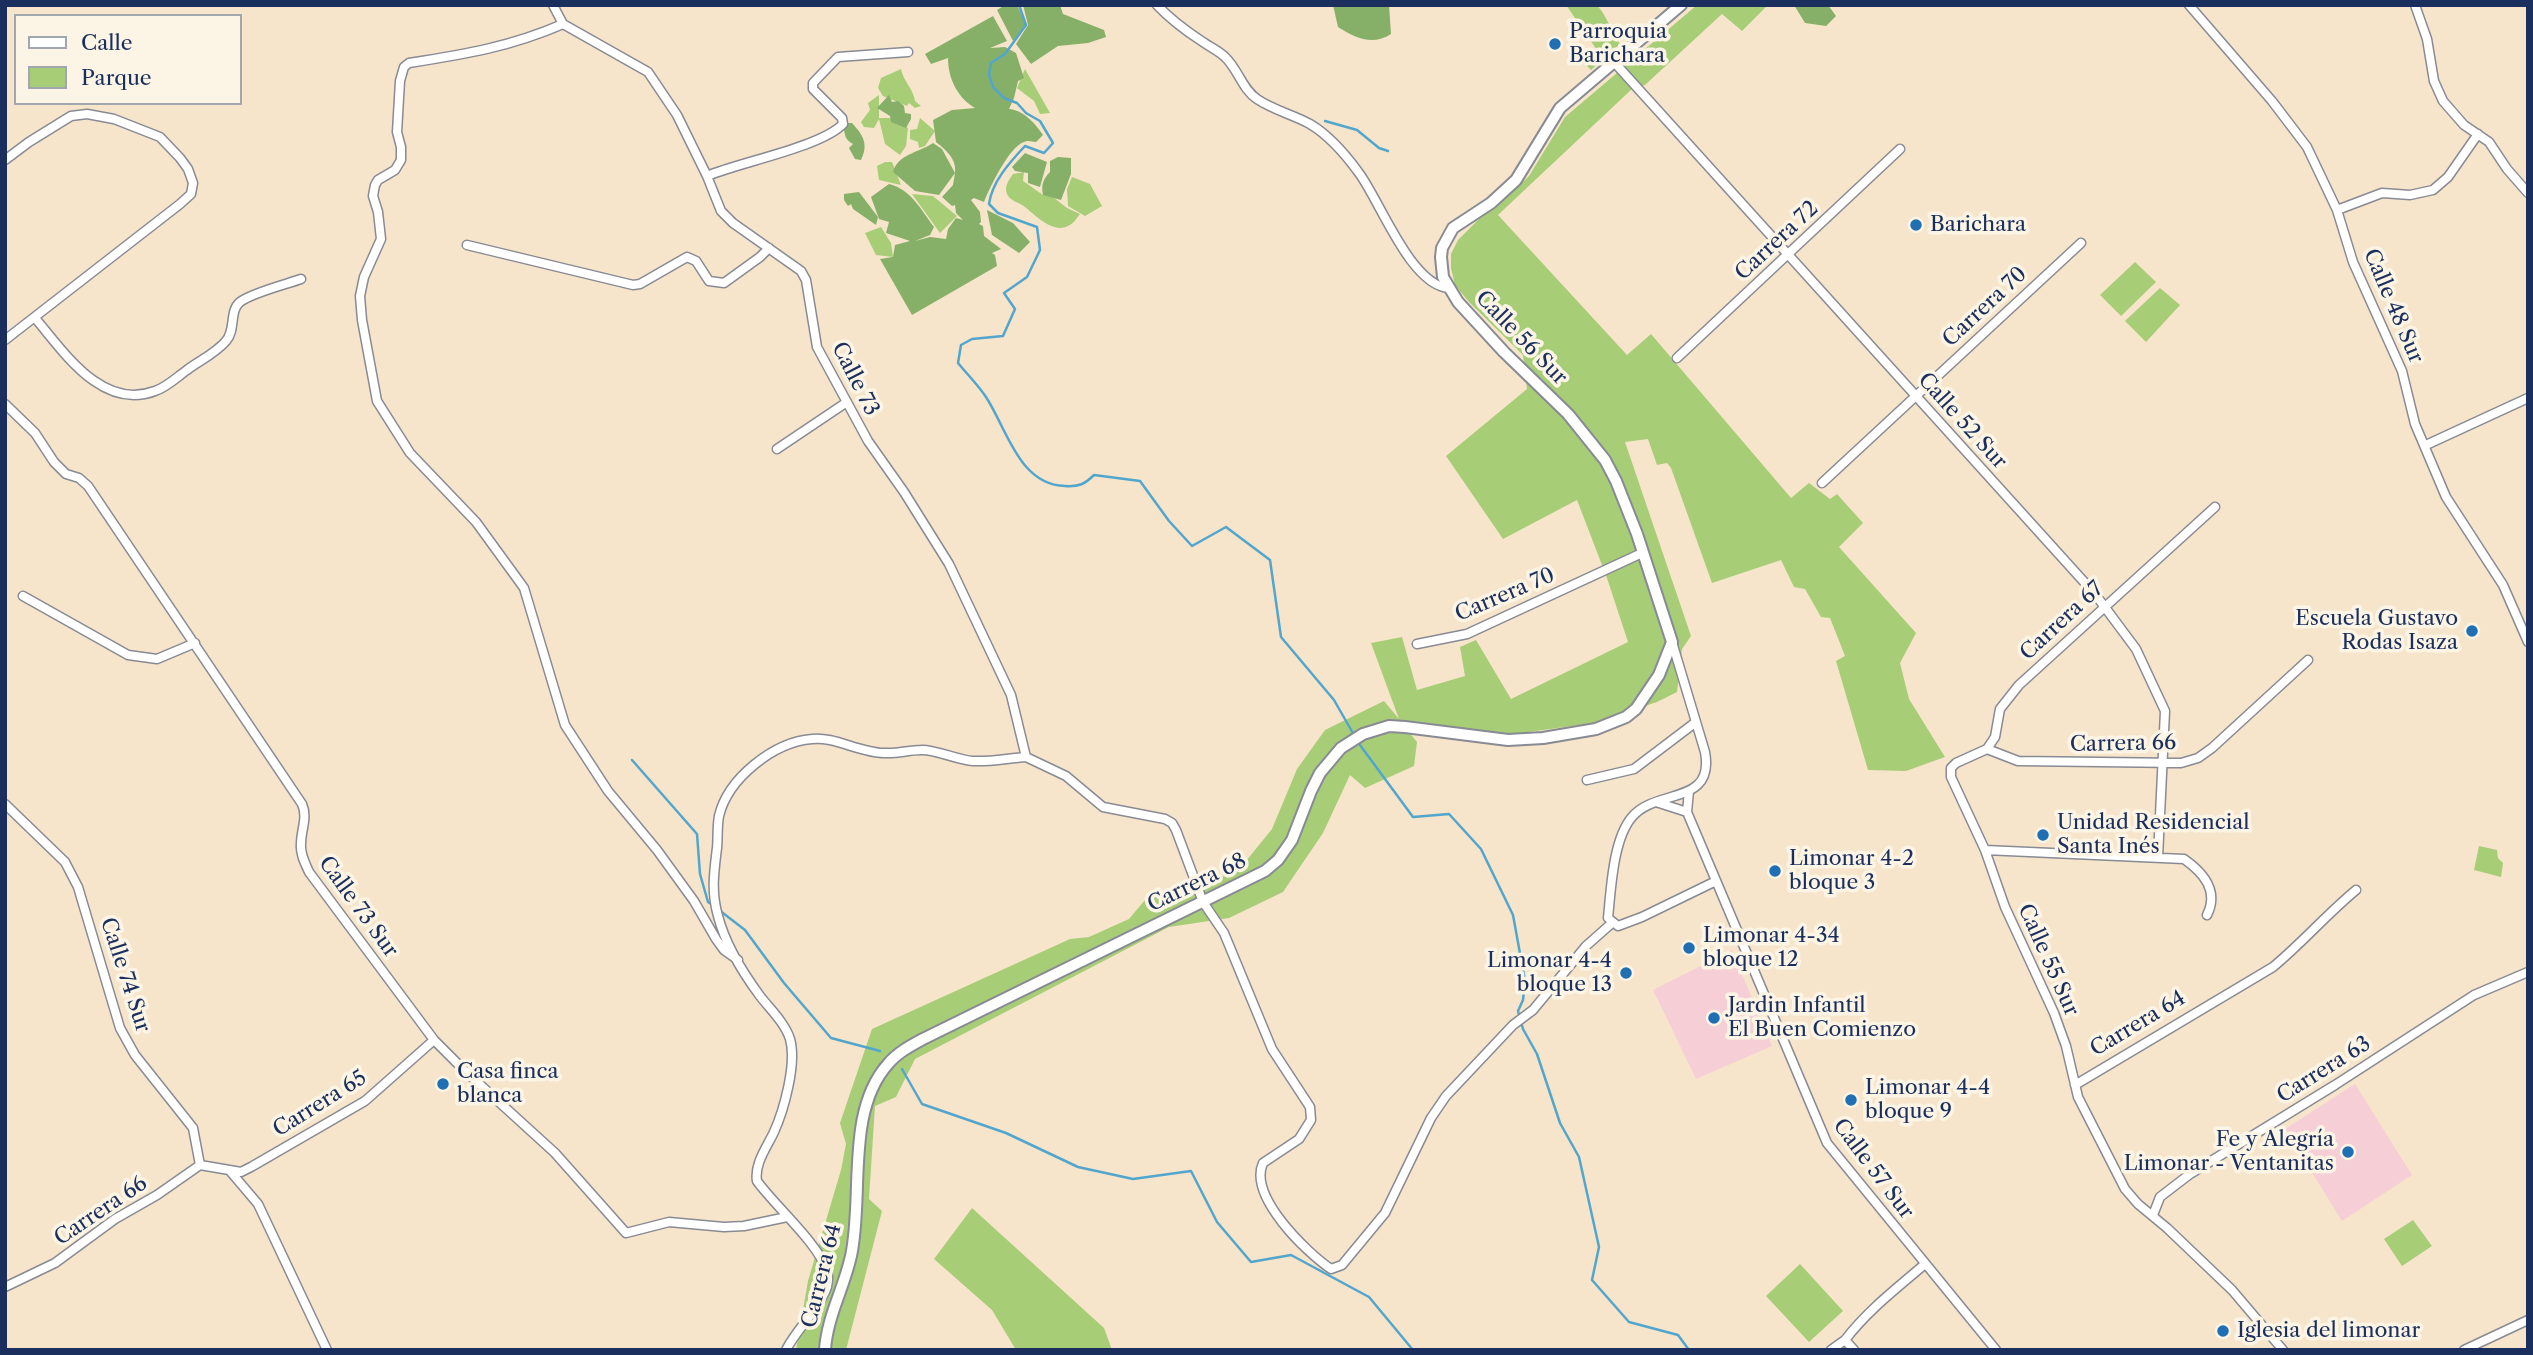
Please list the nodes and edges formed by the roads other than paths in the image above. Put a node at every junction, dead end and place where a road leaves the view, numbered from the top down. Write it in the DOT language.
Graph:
graph roads {
  1 [pos="552,5"];
  2 [pos="1157,5"];
  3 [pos="1681,5"];
  4 [pos="2189,5"];
  5 [pos="2415,5"];
  6 [pos="563,24"];
  7 [pos="908,52"];
  8 [pos="1614,62"];
  9 [pos="2477,134"];
  10 [pos="1900,149"];
  11 [pos="5,160"];
  12 [pos="707,176"];
  13 [pos="2526,188"];
  14 [pos="2337,210"];
  15 [pos="2081,243"];
  16 [pos="467,245"];
  17 [pos="769,248"];
  18 [pos="1788,254"];
  19 [pos="301,279"];
  20 [pos="1448,288"];
  21 [pos="35,318"];
  22 [pos="5,340"];
  23 [pos="1677,358"];
  24 [pos="1915,396"];
  25 [pos="2528,398"];
  26 [pos="847,402"];
  27 [pos="5,404"];
  28 [pos="2426,445"];
  29 [pos="777,449"];
  30 [pos="1822,483"];
  31 [pos="2215,507"];
  32 [pos="1643,553"];
  33 [pos="23,596"];
  34 [pos="2104,605"];
  35 [pos="1672,642"];
  36 [pos="2528,642"];
  37 [pos="195,643"];
  38 [pos="1417,644"];
  39 [pos="2308,660"];
  40 [pos="1696,722"];
  41 [pos="1987,749"];
  42 [pos="1026,757"];
  43 [pos="2164,764"];
  44 [pos="1587,780"];
  45 [pos="1689,791"];
  46 [pos="1657,802"];
  47 [pos="5,804"];
  48 [pos="1687,812"];
  49 [pos="1985,850"];
  50 [pos="2158,857"];
  51 [pos="1716,881"];
  52 [pos="2356,890"];
  53 [pos="1203,902"];
  54 [pos="2207,915"];
  55 [pos="1612,923"];
  56 [pos="738,960"];
  57 [pos="2528,972"];
  58 [pos="434,1040"];
  59 [pos="2075,1085"];
  60 [pos="200,1165"];
  61 [pos="230,1171"];
  62 [pos="857,1212"];
  63 [pos="2152,1215"];
  64 [pos="786,1217"];
  65 [pos="1926,1264"];
  66 [pos="5,1287"];
  67 [pos="2528,1320"];
  68 [pos="1845,1340"];
  69 [pos="327,1350"];
  70 [pos="786,1350"];
  71 [pos="825,1350"];
  72 [pos="1831,1350"];
  73 [pos="1854,1350"];
  74 [pos="1996,1350"];
  75 [pos="2283,1350"];
  76 [pos="2464,1350"];
  1 -- 6 [label="street"];
  2 -- 20 [label="street, Calle 56 Sur"];
  3 -- 8 [label="street"];
  4 -- 14 [label="street, Calle 48 Sur"];
  5 -- 9 [label="street"];
  6 -- 12 [label="street, Calle 73"];
  6 -- 56 [label="street"];
  7 -- 12 [label="street"];
  8 -- 18 [label="street, Calle 52 Sur"];
  8 -- 20 [label="street"];
  9 -- 13 [label="street"];
  9 -- 14 [label="street"];
  10 -- 18 [label="street, Carrera 72"];
  11 -- 21 [label="street"];
  12 -- 17 [label="street, Calle 73"];
  14 -- 28 [label="street, Calle 48 Sur"];
  15 -- 24 [label="street, Carrera 70"];
  16 -- 17 [label="street"];
  17 -- 26 [label="street, Calle 73"];
  18 -- 23 [label="street, Carrera 72"];
  18 -- 24 [label="street, Calle 52 Sur"];
  19 -- 21 [label="street"];
  20 -- 32 [label="street, Calle 56 Sur"];
  21 -- 22 [label="street"];
  24 -- 30 [label="street, Carrera 70"];
  24 -- 34 [label="street, Calle 52 Sur"];
  25 -- 28 [label="street"];
  26 -- 29 [label="street"];
  26 -- 42 [label="street, Calle 73"];
  27 -- 37 [label="street, Calle 73 Sur"];
  28 -- 36 [label="street, Calle 48 Sur"];
  31 -- 34 [label="street, Carrera 67"];
  32 -- 35 [label="street, Calle 56 Sur"];
  32 -- 38 [label="street, Carrera 70"];
  33 -- 37 [label="street"];
  34 -- 41 [label="street, Carrera 67"];
  34 -- 43 [label="street, Calle 52 Sur"];
  35 -- 40 [label="street, Calle 56 Sur"];
  35 -- 53 [label="street, Carrera 68"];
  37 -- 58 [label="street, Calle 73 Sur"];
  39 -- 43 [label="street, Carrera 66"];
  40 -- 44 [label="street"];
  40 -- 45 [label="street, Calle 56 Sur"];
  41 -- 43 [label="street, Carrera 66"];
  41 -- 49 [label="street, Calle 55 Sur"];
  42 -- 53 [label="street"];
  42 -- 56 [label="street"];
  43 -- 50 [label="street, Calle 52 Sur"];
  45 -- 46 [label="street"];
  45 -- 48 [label="street, Calle 57 Sur"];
  46 -- 48 [label="street"];
  46 -- 55 [label="street"];
  47 -- 60 [label="street, Calle 74 Sur"];
  48 -- 51 [label="street, Calle 57 Sur"];
  49 -- 50 [label="street"];
  49 -- 59 [label="street, Calle 55 Sur"];
  50 -- 54 [label="street"];
  51 -- 55 [label="street"];
  51 -- 65 [label="street, Calle 57 Sur"];
  52 -- 59 [label="street, Carrera 64"];
  53 -- 55 [label="street"];
  53 -- 62 [label="street, Carrera 68"];
  56 -- 64 [label="street"];
  57 -- 63 [label="street, Carrera 63"];
  58 -- 61 [label="street, Carrera 65"];
  58 -- 64 [label="street, Calle 73 Sur"];
  59 -- 63 [label="street, Calle 55 Sur"];
  60 -- 61 [label="street, Carrera 65"];
  60 -- 66 [label="street, Carrera 66"];
  61 -- 69 [label="street"];
  62 -- 71 [label="street, Carrera 64"];
  63 -- 75 [label="street, Calle 55 Sur"];
  64 -- 70 [label="street"];
  65 -- 68 [label="street"];
  65 -- 74 [label="street, Calle 57 Sur"];
  67 -- 76 [label="street"];
  68 -- 72 [label="street"];
  68 -- 73 [label="street"];
}
